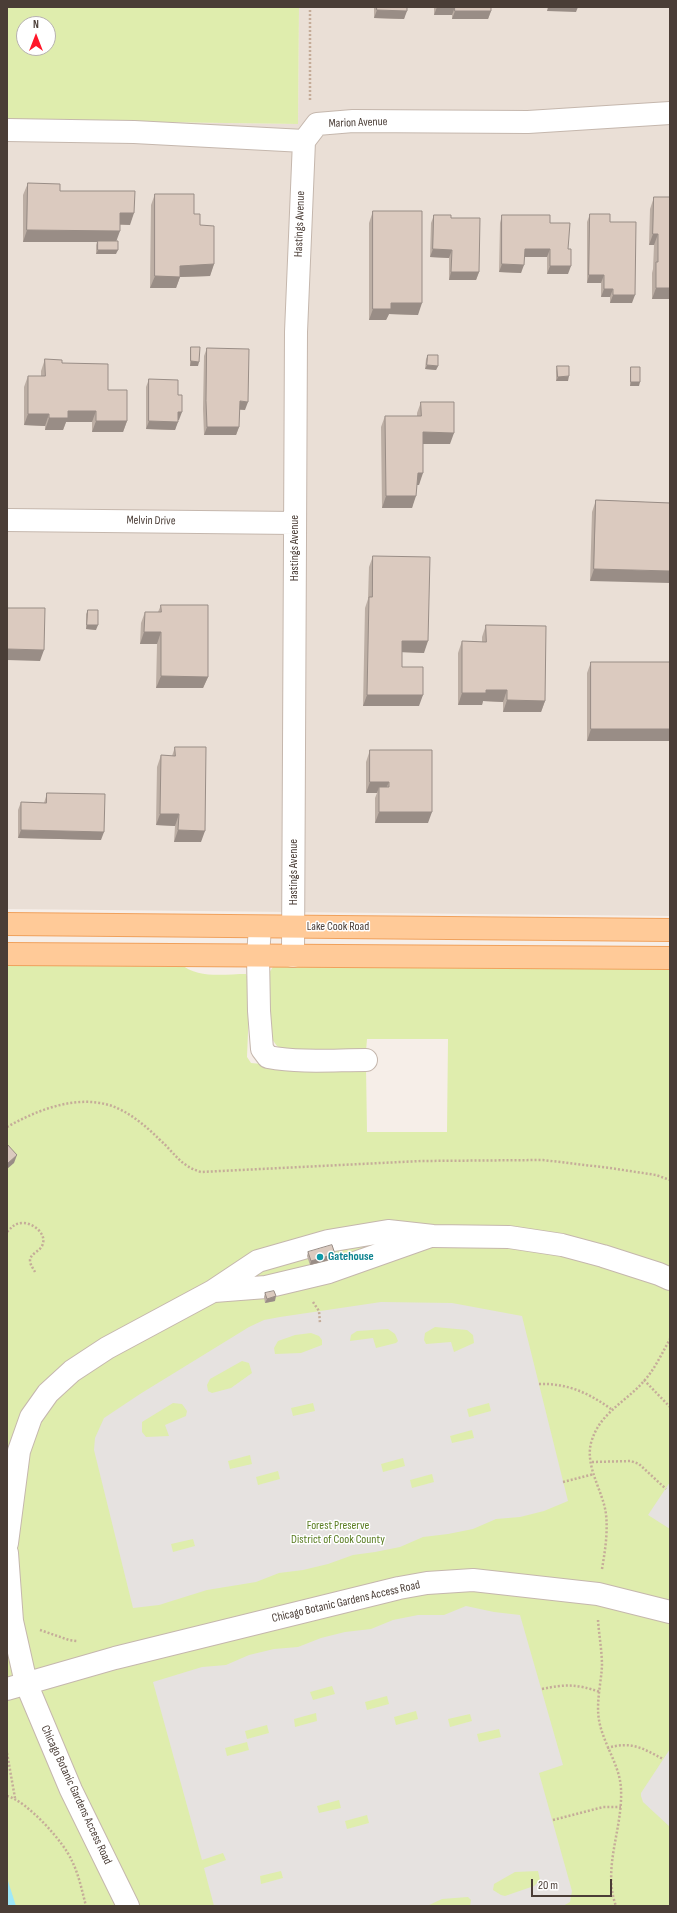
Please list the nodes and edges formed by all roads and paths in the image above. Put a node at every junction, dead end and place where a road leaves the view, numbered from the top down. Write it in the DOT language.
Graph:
graph roads {
  1 [pos="310,7"];
  2 [pos="670,113"];
  3 [pos="7,130"];
  4 [pos="307,137"];
  5 [pos="7,520"];
  6 [pos="295,523"];
  7 [pos="7,924"];
  8 [pos="260,927"];
  9 [pos="293,927"];
  10 [pos="670,930"];
  11 [pos="7,954"];
  12 [pos="258,956"];
  13 [pos="293,956"];
  14 [pos="670,958"];
  15 [pos="366,1060"];
  16 [pos="7,1127"];
  17 [pos="670,1180"];
  18 [pos="7,1232"];
  19 [pos="433,1236"];
  20 [pos="34,1272"];
  21 [pos="670,1280"];
  22 [pos="213,1291"];
  23 [pos="670,1339"];
  24 [pos="644,1380"];
  25 [pos="539,1384"];
  26 [pos="670,1407"];
  27 [pos="611,1409"];
  28 [pos="592,1462"];
  29 [pos="594,1474"];
  30 [pos="563,1482"];
  31 [pos="666,1489"];
  32 [pos="7,1543"];
  33 [pos="7,1553"];
  34 [pos="601,1572"];
  35 [pos="670,1612"];
  36 [pos="597,1614"];
  37 [pos="34,1630"];
  38 [pos="83,1640"];
  39 [pos="17,1686"];
  40 [pos="542,1689"];
  41 [pos="600,1692"];
  42 [pos="607,1748"];
  43 [pos="7,1752"];
  44 [pos="663,1759"];
  45 [pos="7,1796"];
  46 [pos="15,1798"];
  47 [pos="621,1807"];
  48 [pos="553,1820"];
  49 [pos="86,1906"];
  50 [pos="128,1906"];
  51 [pos="616,1906"];
  1 -- 4 [label="path"];
  2 -- 4 [label="street, Marion Avenue"];
  3 -- 4 [label="street"];
  4 -- 6 [label="street, Hastings Avenue"];
  5 -- 6 [label="street, Melvin Drive"];
  6 -- 9 [label="street, Hastings Avenue"];
  7 -- 8 [label="main road, Lake Cook Road"];
  8 -- 9 [label="main road, Lake Cook Road"];
  8 -- 12 [label="street"];
  9 -- 10 [label="main road, Lake Cook Road"];
  9 -- 13 [label="street, Hastings Avenue"];
  11 -- 12 [label="main road"];
  12 -- 13 [label="main road"];
  12 -- 15 [label="street"];
  13 -- 14 [label="main road"];
  16 -- 17 [label="path"];
  18 -- 20 [label="path"];
  19 -- 21 [label="street"];
  19 -- 22 [label="street"];
  19 -- 22 [label="street"];
  22 -- 32 [label="street"];
  23 -- 24 [label="path"];
  24 -- 26 [label="path"];
  24 -- 27 [label="path"];
  25 -- 27 [label="path"];
  27 -- 28 [label="path"];
  28 -- 29 [label="path"];
  28 -- 31 [label="path"];
  29 -- 30 [label="path"];
  29 -- 34 [label="path"];
  33 -- 39 [label="street, Chicago Botanic Gardens Access Road"];
  35 -- 39 [label="street, Chicago Botanic Gardens Access Road"];
  36 -- 41 [label="path"];
  37 -- 38 [label="path"];
  39 -- 50 [label="street, Chicago Botanic Gardens Access Road"];
  40 -- 41 [label="path"];
  41 -- 42 [label="path"];
  42 -- 44 [label="path"];
  42 -- 47 [label="path"];
  43 -- 46 [label="path"];
  45 -- 46 [label="path"];
  46 -- 49 [label="path"];
  47 -- 48 [label="path"];
  47 -- 51 [label="path"];
}
